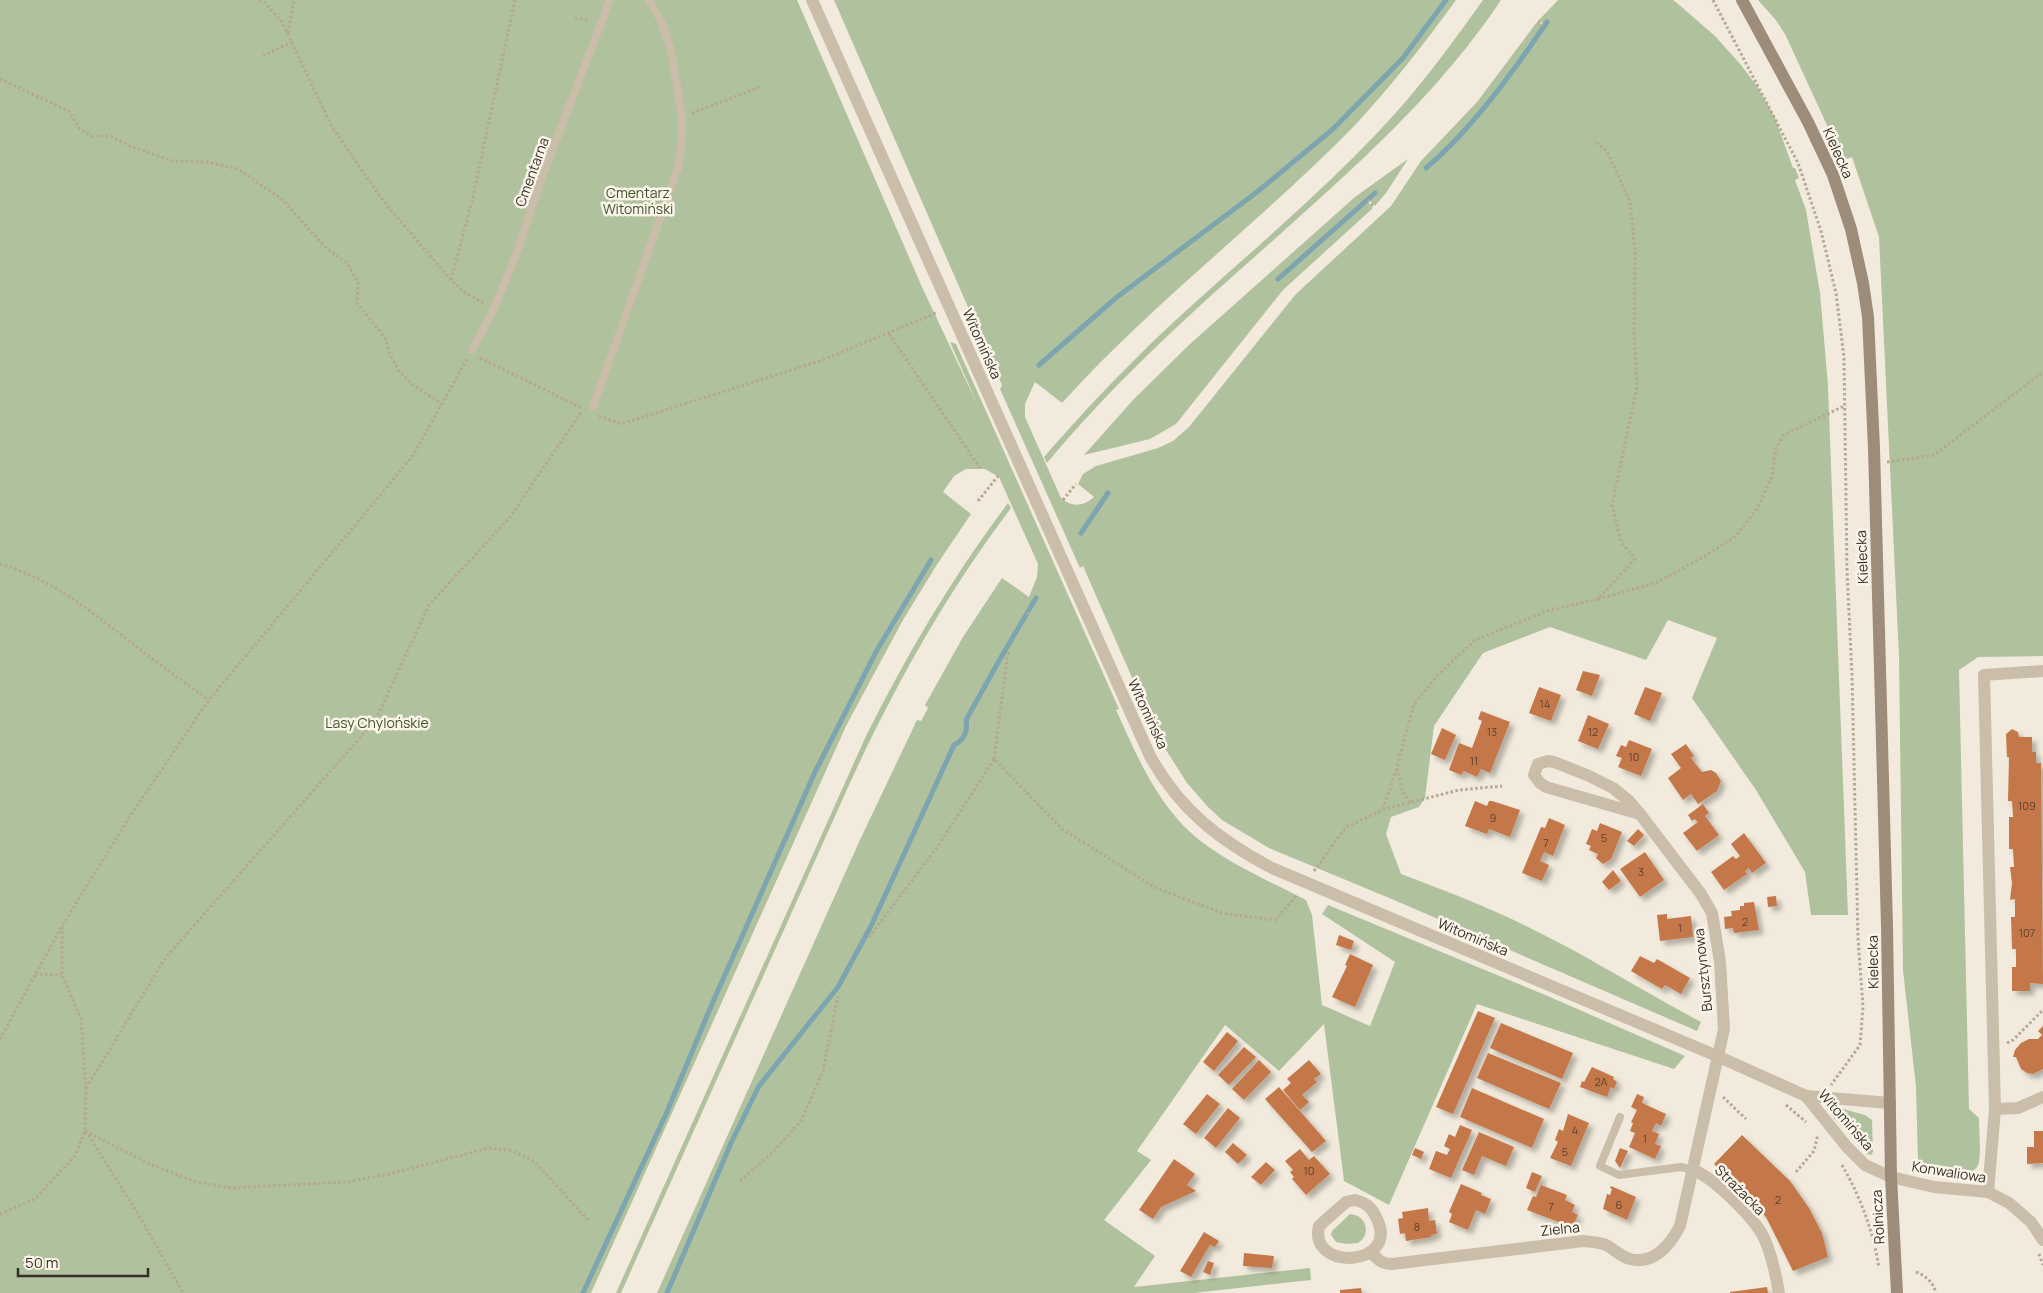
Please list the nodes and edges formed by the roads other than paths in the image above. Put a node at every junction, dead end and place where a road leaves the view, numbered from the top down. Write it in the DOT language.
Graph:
graph roads {
  1 [pos="610,0"];
  2 [pos="649,0"];
  3 [pos="812,0"];
  4 [pos="1742,0"];
  5 [pos="471,351"];
  6 [pos="591,409"];
  7 [pos="2043,671"];
  8 [pos="1640,814"];
  9 [pos="1717,1056"];
  10 [pos="1806,1096"];
  11 [pos="2043,1097"];
  12 [pos="1890,1104"];
  13 [pos="1995,1109"];
  14 [pos="1620,1117"];
  15 [pos="1891,1140"];
  16 [pos="1693,1170"];
  17 [pos="1891,1177"];
  18 [pos="1988,1192"];
  19 [pos="2041,1246"];
  20 [pos="1371,1252"];
  21 [pos="1779,1293"];
  22 [pos="1897,1293"];
  1 -- 5 [label="lane, Cmentarna"];
  2 -- 6 [label="lane"];
  3 -- 9 [label="street, Witomińska"];
  4 -- 12 [label="main road, Kielecka"];
  7 -- 13 [label="street"];
  8 -- 8 [label="street, Bursztynowa"];
  8 -- 9 [label="street, Bursztynowa"];
  9 -- 10 [label="street, Witomińska"];
  9 -- 16 [label="street, Zielna"];
  10 -- 12 [label="street, Witomińska"];
  10 -- 17 [label="street, Witomińska"];
  11 -- 13 [label="street"];
  12 -- 15 [label="main road, Kielecka"];
  13 -- 18 [label="street"];
  14 -- 16 [label="lane"];
  15 -- 17 [label="main road, Rolnicza"];
  16 -- 20 [label="street, Zielna"];
  16 -- 21 [label="street, Strażacka"];
  17 -- 18 [label="street, Konwaliowa"];
  17 -- 22 [label="main road, Rolnicza"];
  18 -- 19 [label="street, Konwaliowa"];
  20 -- 20 [label="street"];
}
